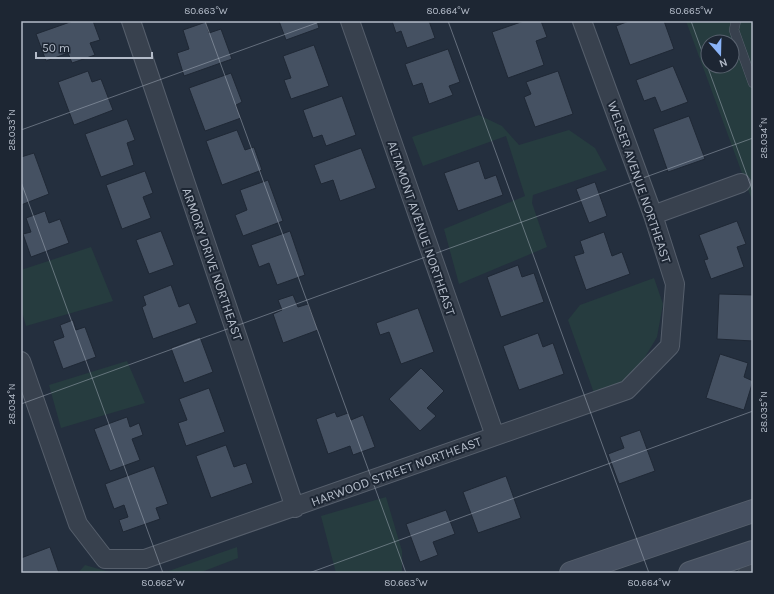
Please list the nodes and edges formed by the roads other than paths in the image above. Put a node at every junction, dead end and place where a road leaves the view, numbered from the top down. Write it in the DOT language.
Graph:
graph roads {
  1 [pos="131,21"];
  2 [pos="350,21"];
  3 [pos="582,21"];
  4 [pos="736,21"];
  5 [pos="753,83"];
  6 [pos="741,183"];
  7 [pos="653,215"];
  8 [pos="670,346"];
  9 [pos="21,361"];
  10 [pos="495,436"];
  11 [pos="296,508"];
  12 [pos="753,511"];
  13 [pos="753,552"];
  14 [pos="753,569"];
  15 [pos="572,573"];
  16 [pos="690,573"];
  17 [pos="742,573"];
  1 -- 11 [label="street, ARMORY DRIVE NORTHEAST"];
  2 -- 10 [label="street, ALTAMONT AVENUE NORTHEAST"];
  3 -- 7 [label="street, WELSER AVENUE NORTHEAST"];
  4 -- 5 [label="lane"];
  6 -- 7 [label="street"];
  7 -- 8 [label="street, WELSER AVENUE NORTHEAST"];
  8 -- 10 [label="street, HARWOOD STREET NORTHEAST"];
  9 -- 11 [label="street, HARWOOD STREET NORTHEAST"];
  10 -- 11 [label="street, HARWOOD STREET NORTHEAST"];
  12 -- 15 [label="main road"];
  13 -- 16 [label="main road"];
  14 -- 17 [label="lane"];
}
